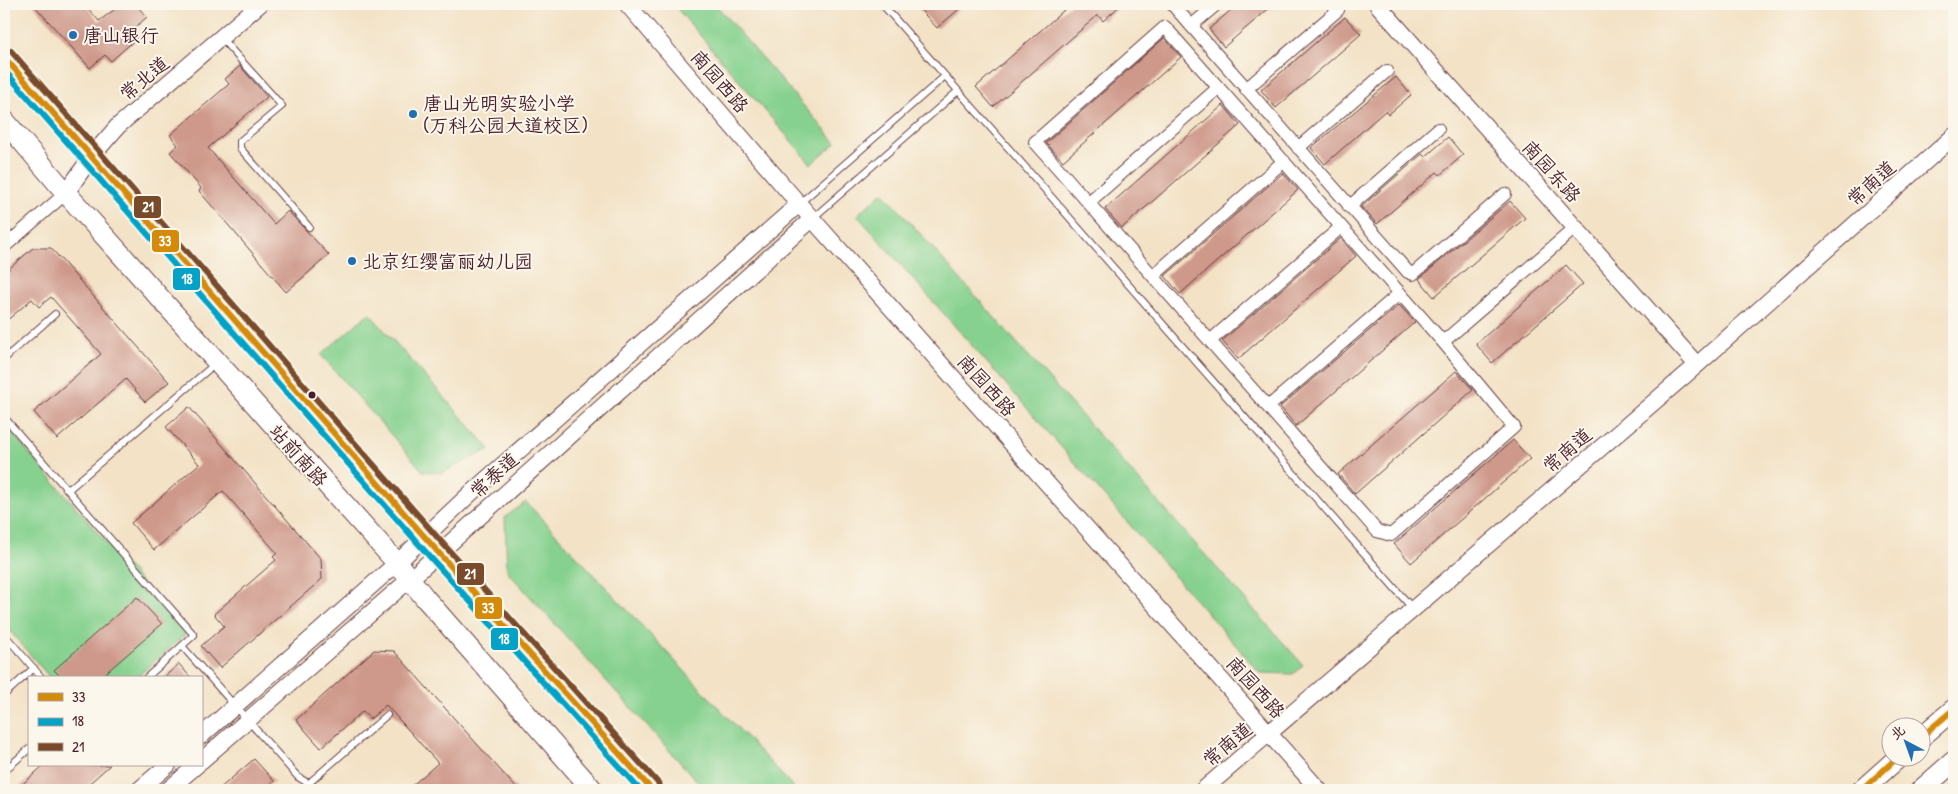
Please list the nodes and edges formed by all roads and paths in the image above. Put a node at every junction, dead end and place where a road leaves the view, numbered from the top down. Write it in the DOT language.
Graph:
graph roads {
  1 [pos="260,4"];
  2 [pos="627,4"];
  3 [pos="882,4"];
  4 [pos="1172,4"];
  5 [pos="1216,4"];
  6 [pos="1377,4"];
  7 [pos="1338,10"];
  8 [pos="1191,26"];
  9 [pos="221,38"];
  10 [pos="4,57"];
  11 [pos="1387,71"];
  12 [pos="945,76"];
  13 [pos="1218,88"];
  14 [pos="1246,89"];
  15 [pos="958,91"];
  16 [pos="4,120"];
  17 [pos="1438,130"];
  18 [pos="1954,136"];
  19 [pos="1298,148"];
  20 [pos="92,156"];
  21 [pos="1284,161"];
  22 [pos="66,193"];
  23 [pos="1505,194"];
  24 [pos="1088,202"];
  25 [pos="799,204"];
  26 [pos="1349,207"];
  27 [pos="812,219"];
  28 [pos="1341,227"];
  29 [pos="309,228"];
  30 [pos="1575,228"];
  31 [pos="4,247"];
  32 [pos="1153,276"];
  33 [pos="1400,293"];
  34 [pos="55,314"];
  35 [pos="1210,341"];
  36 [pos="1443,342"];
  37 [pos="4,359"];
  38 [pos="217,362"];
  39 [pos="1697,365"];
  40 [pos="1268,407"];
  41 [pos="4,417"];
  42 [pos="68,490"];
  43 [pos="432,545"];
  44 [pos="397,563"];
  45 [pos="410,579"];
  46 [pos="1413,610"];
  47 [pos="4,634"];
  48 [pos="182,646"];
  49 [pos="34,668"];
  50 [pos="40,676"];
  51 [pos="148,676"];
  52 [pos="4,695"];
  53 [pos="235,707"];
  54 [pos="1954,709"];
  55 [pos="387,715"];
  56 [pos="248,721"];
  57 [pos="1930,729"];
  58 [pos="1270,733"];
  59 [pos="202,735"];
  60 [pos="28,750"];
  61 [pos="202,760"];
  62 [pos="1954,761"];
  63 [pos="167,766"];
  64 [pos="196,766"];
  65 [pos="1889,766"];
  66 [pos="4,771"];
  67 [pos="309,783"];
  68 [pos="139,790"];
  69 [pos="168,790"];
  70 [pos="319,790"];
  71 [pos="593,790"];
  72 [pos="652,790"];
  73 [pos="1203,790"];
  74 [pos="1319,790"];
  75 [pos="1862,790"];
  76 [pos="1921,790"];
  1 -- 9 [label="street, 常北道"];
  2 -- 25 [label="street, 南园西路"];
  3 -- 12 [label="lane"];
  4 -- 8 [label="street"];
  5 -- 8 [label="street"];
  6 -- 30 [label="street, 南园东路"];
  7 -- 14 [label="street"];
  8 -- 14 [label="street"];
  9 -- 20 [label="street, 常北道"];
  9 -- 29 [label="lane"];
  10 -- 20 [label="main road"];
  11 -- 19 [label="street"];
  12 -- 15 [label="lane"];
  12 -- 25 [label="lane"];
  13 -- 21 [label="street"];
  13 -- 24 [label="street"];
  13 -- 24 [label="street"];
  14 -- 19 [label="street"];
  15 -- 27 [label="lane"];
  15 -- 46 [label="lane"];
  16 -- 22 [label="main road, 站前南路"];
  17 -- 26 [label="street"];
  18 -- 39 [label="street, 常南道"];
  19 -- 26 [label="street"];
  20 -- 22 [label="street, 常北道"];
  20 -- 43 [label="main road"];
  21 -- 28 [label="street"];
  21 -- 32 [label="street"];
  22 -- 31 [label="street"];
  22 -- 38 [label="main road, 站前南路"];
  23 -- 26 [label="street"];
  24 -- 32 [label="street"];
  25 -- 27 [label="street, 南园西路"];
  25 -- 43 [label="street, 常泰道"];
  27 -- 43 [label="street, 常泰道"];
  27 -- 58 [label="street, 南园西路"];
  28 -- 33 [label="street"];
  28 -- 35 [label="street"];
  30 -- 36 [label="street"];
  30 -- 39 [label="street, 南园东路"];
  32 -- 35 [label="street"];
  33 -- 36 [label="street"];
  33 -- 40 [label="street"];
  34 -- 37 [label="lane"];
  35 -- 40 [label="street"];
  36 -- 40 [label="street"];
  38 -- 42 [label="lane"];
  38 -- 44 [label="main road, 站前南路"];
  39 -- 46 [label="street, 常南道"];
  41 -- 42 [label="lane"];
  42 -- 48 [label="lane"];
  43 -- 44 [label="street, 常泰道"];
  43 -- 45 [label="street, 常泰道"];
  43 -- 72 [label="main road"];
  44 -- 45 [label="main road, 站前南路"];
  44 -- 53 [label="street, 常泰道"];
  45 -- 56 [label="street, 常泰道"];
  45 -- 71 [label="main road, 站前南路"];
  46 -- 58 [label="street, 常南道"];
  47 -- 49 [label="lane"];
  48 -- 51 [label="lane"];
  48 -- 53 [label="lane"];
  49 -- 50 [label="lane"];
  49 -- 52 [label="lane"];
  53 -- 56 [label="lane"];
  53 -- 59 [label="street, 常泰道"];
  54 -- 57 [label="main road"];
  55 -- 67 [label="lane"];
  56 -- 61 [label="street, 常泰道"];
  56 -- 67 [label="lane"];
  58 -- 73 [label="street, 常南道"];
  58 -- 74 [label="street, 南园西路"];
  60 -- 66 [label="lane"];
  62 -- 76 [label="main road"];
  63 -- 68 [label="street"];
  64 -- 69 [label="street"];
  65 -- 75 [label="main road"];
  67 -- 70 [label="lane"];
}
